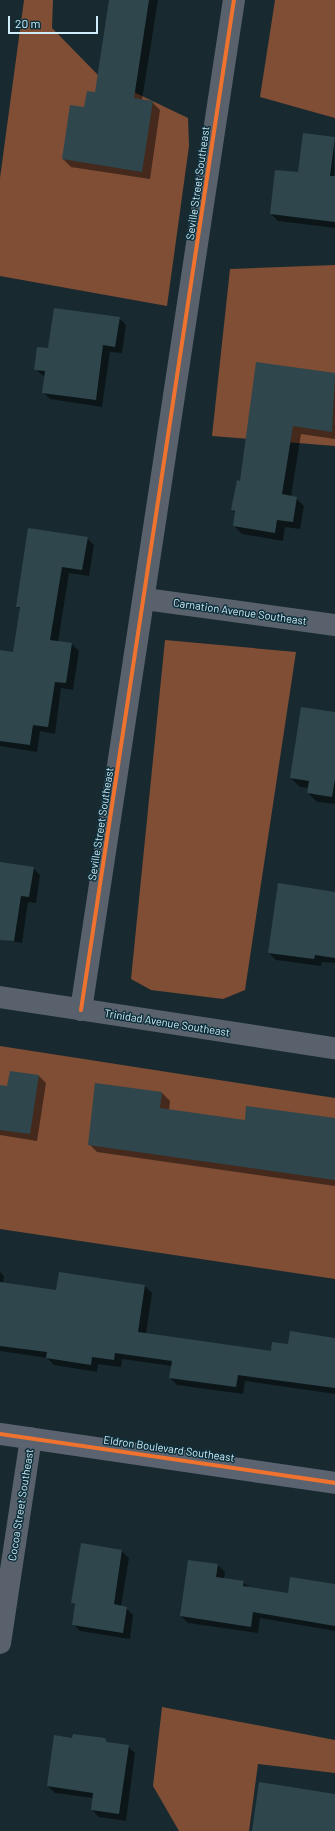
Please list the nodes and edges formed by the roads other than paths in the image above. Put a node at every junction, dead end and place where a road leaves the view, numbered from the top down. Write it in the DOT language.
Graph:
graph roads {
  1 [pos="234,0"];
  2 [pos="145,599"];
  3 [pos="335,625"];
  4 [pos="0,997"];
  5 [pos="81,1010"];
  6 [pos="335,1048"];
  7 [pos="0,1434"];
  8 [pos="31,1438"];
  9 [pos="335,1483"];
  10 [pos="0,1643"];
  1 -- 2 [label="street, Seville Street Southeast"];
  2 -- 3 [label="street, Carnation Avenue Southeast"];
  2 -- 5 [label="street, Seville Street Southeast"];
  4 -- 5 [label="street, Trinidad Avenue Southeast"];
  5 -- 6 [label="street, Trinidad Avenue Southeast"];
  7 -- 8 [label="street, Eldron Boulevard Southeast"];
  8 -- 9 [label="street, Eldron Boulevard Southeast"];
  8 -- 10 [label="street, Cocoa Street Southeast"];
}
